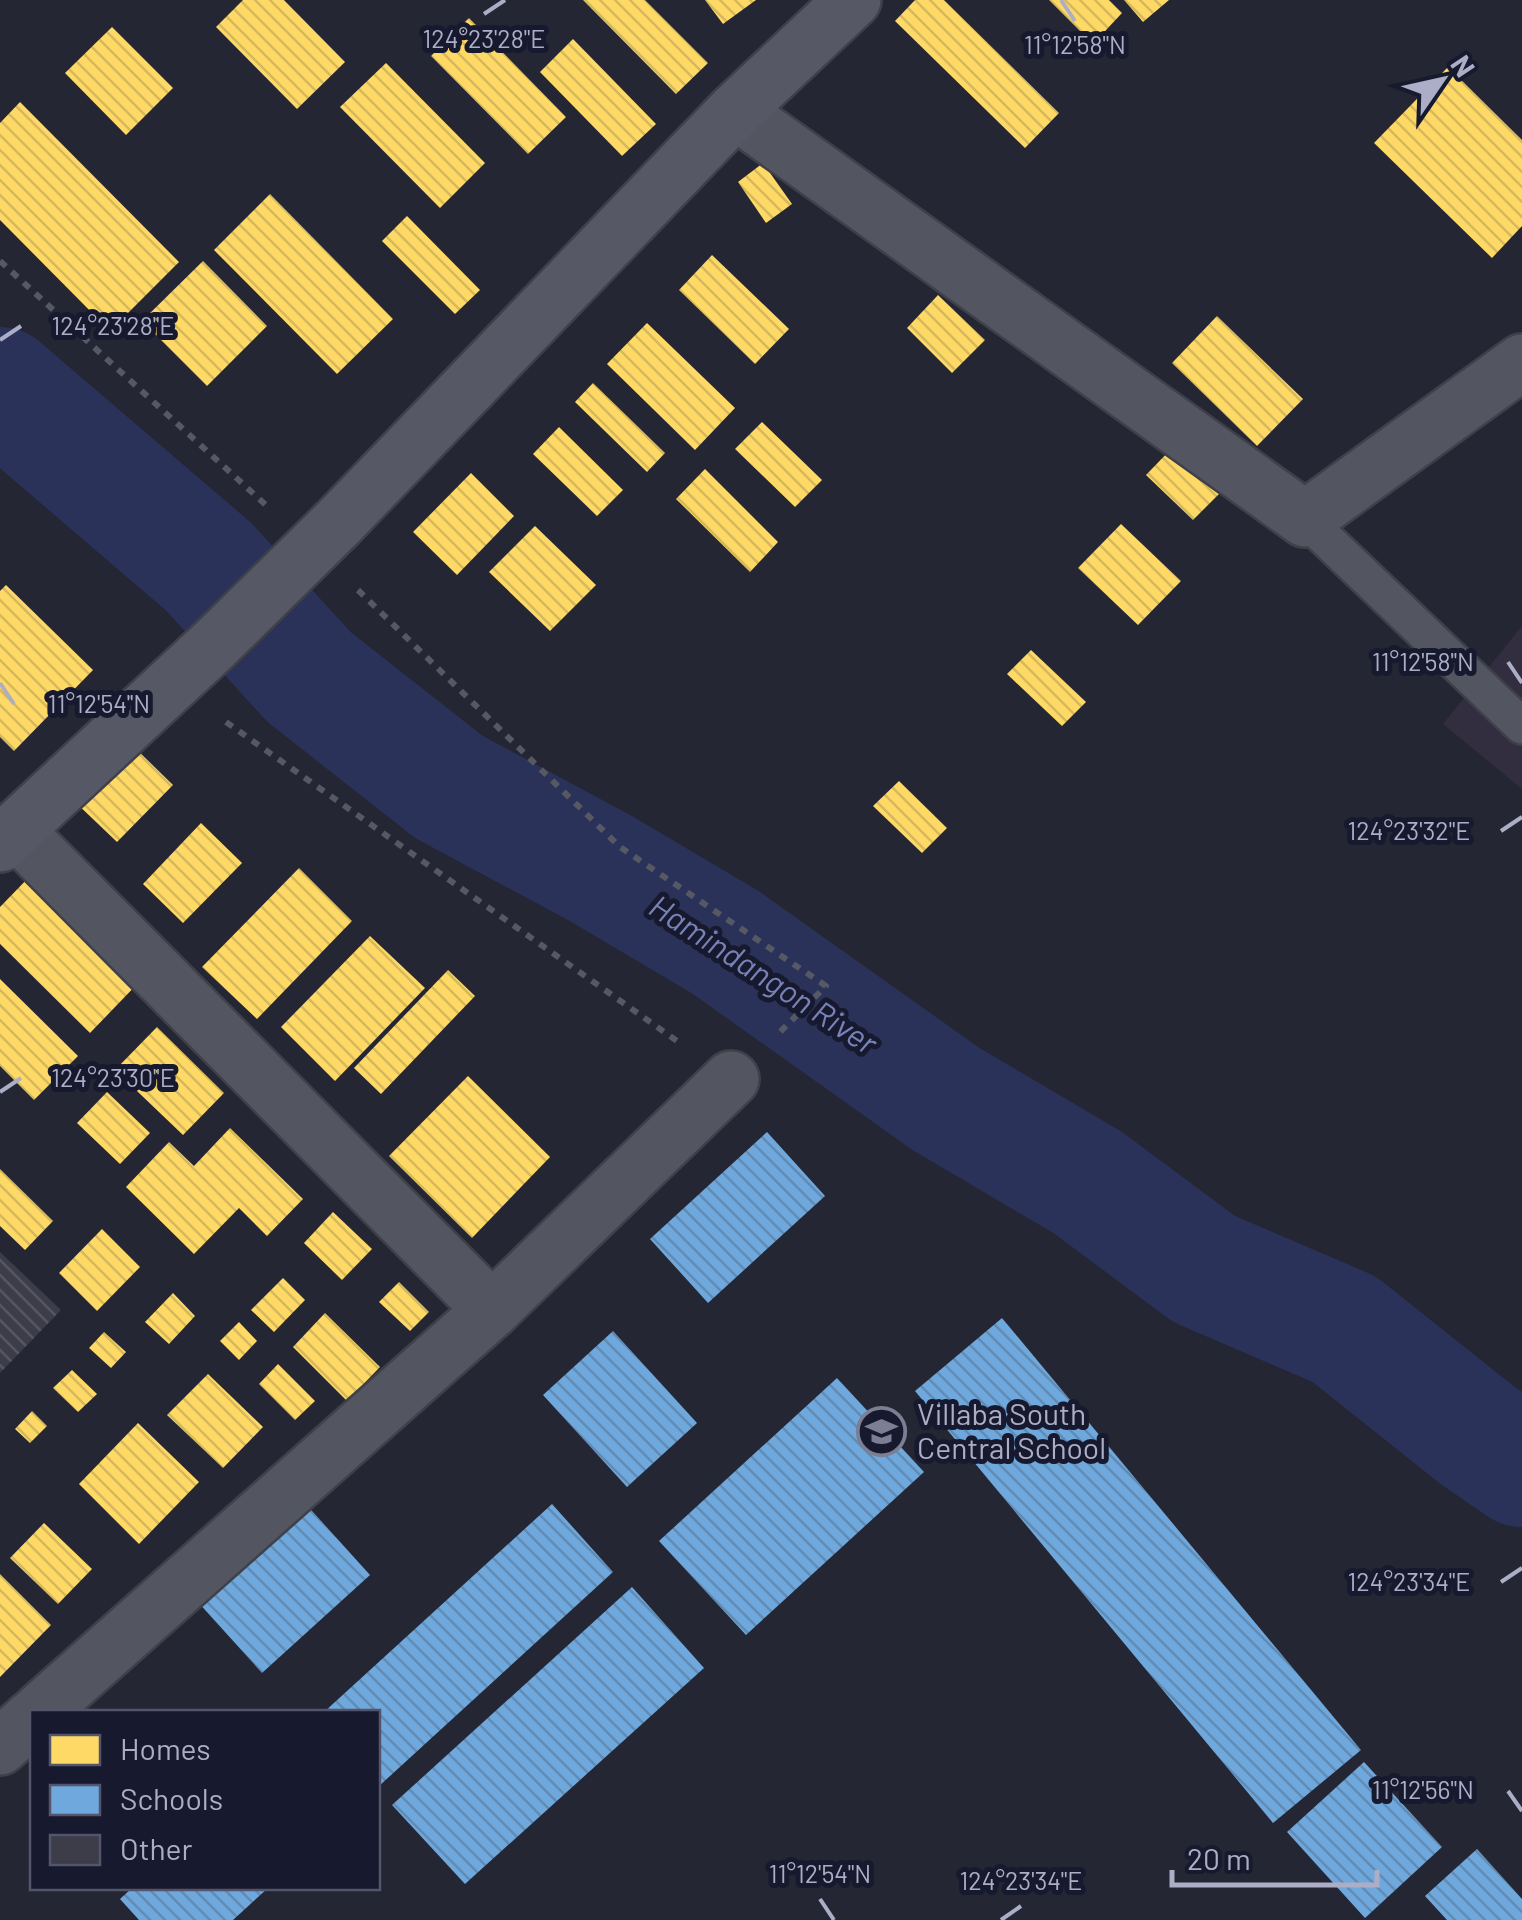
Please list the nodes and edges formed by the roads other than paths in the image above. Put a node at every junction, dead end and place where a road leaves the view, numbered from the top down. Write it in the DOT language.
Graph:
graph roads {
  1 [pos="853,0"];
  2 [pos="735,111"];
  3 [pos="1522,362"];
  4 [pos="1305,520"];
  5 [pos="1522,726"];
  6 [pos="8,837"];
  7 [pos="747,1065"];
  8 [pos="492,1310"];
  9 [pos="41,1710"];
  10 [pos="30,1720"];
  11 [pos="0,1748"];
  1 -- 2 [label="street"];
  2 -- 4 [label="street"];
  2 -- 6 [label="street, bridge"];
  3 -- 4 [label="street"];
  4 -- 5 [label="lane"];
  6 -- 8 [label="street"];
  7 -- 8 [label="street"];
  8 -- 9 [label="street"];
  10 -- 11 [label="street"];
}
